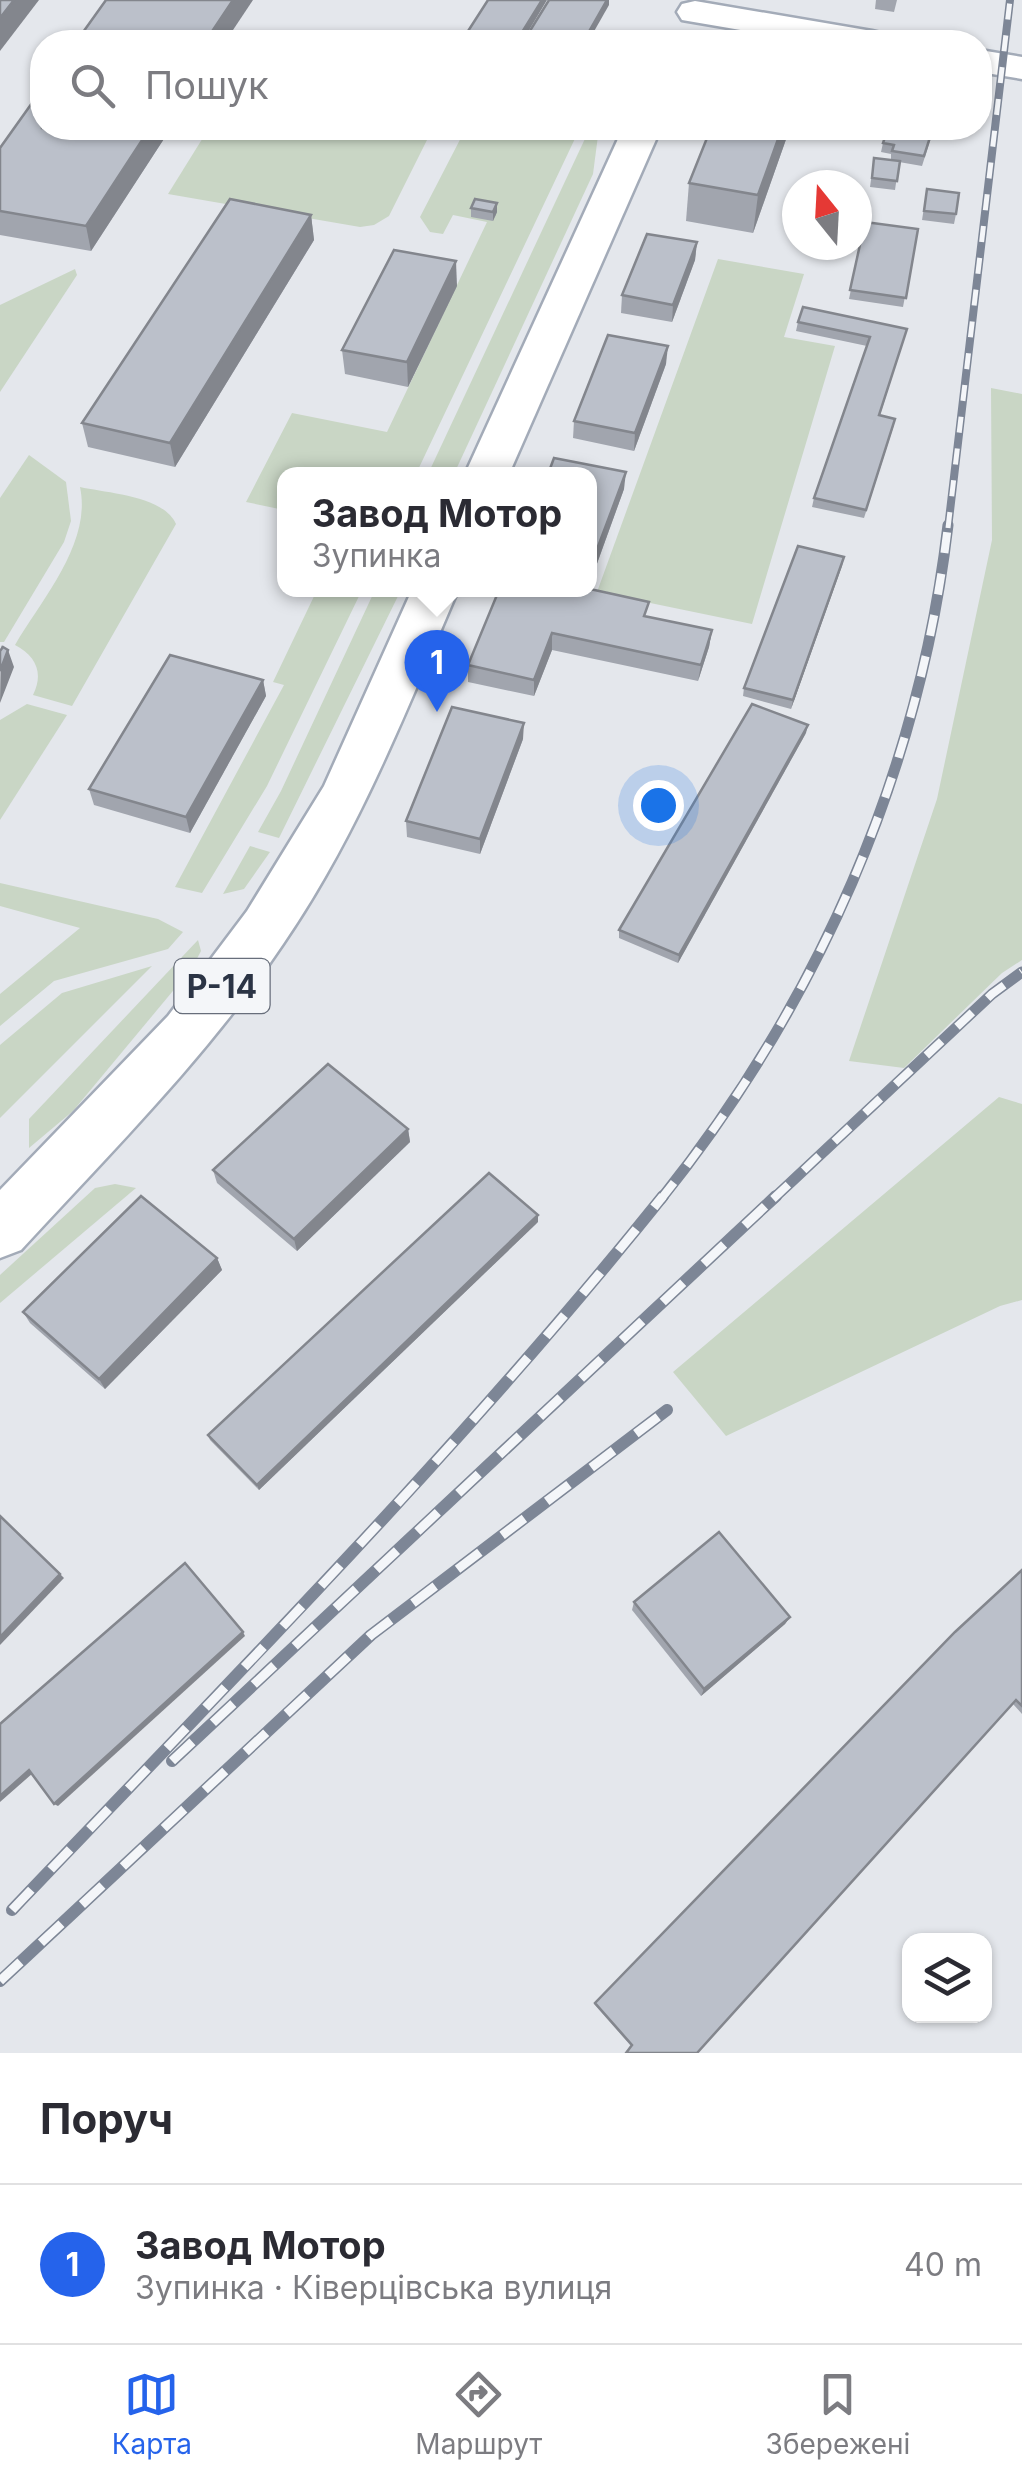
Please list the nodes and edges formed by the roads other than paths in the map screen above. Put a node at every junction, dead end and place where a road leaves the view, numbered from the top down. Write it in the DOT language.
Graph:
graph roads {
  1 [pos="692,18"];
  2 [pos="782,30"];
  3 [pos="992,63"];
  4 [pos="1022,68"];
  5 [pos="637,140"];
  6 [pos="490,467"];
  7 [pos="433,597"];
  8 [pos="0,1231"];
  1 -- 2 [label="main road"];
  3 -- 4 [label="main road"];
  5 -- 6 [label="main road"];
  7 -- 8 [label="main road, Р-14"];
}
